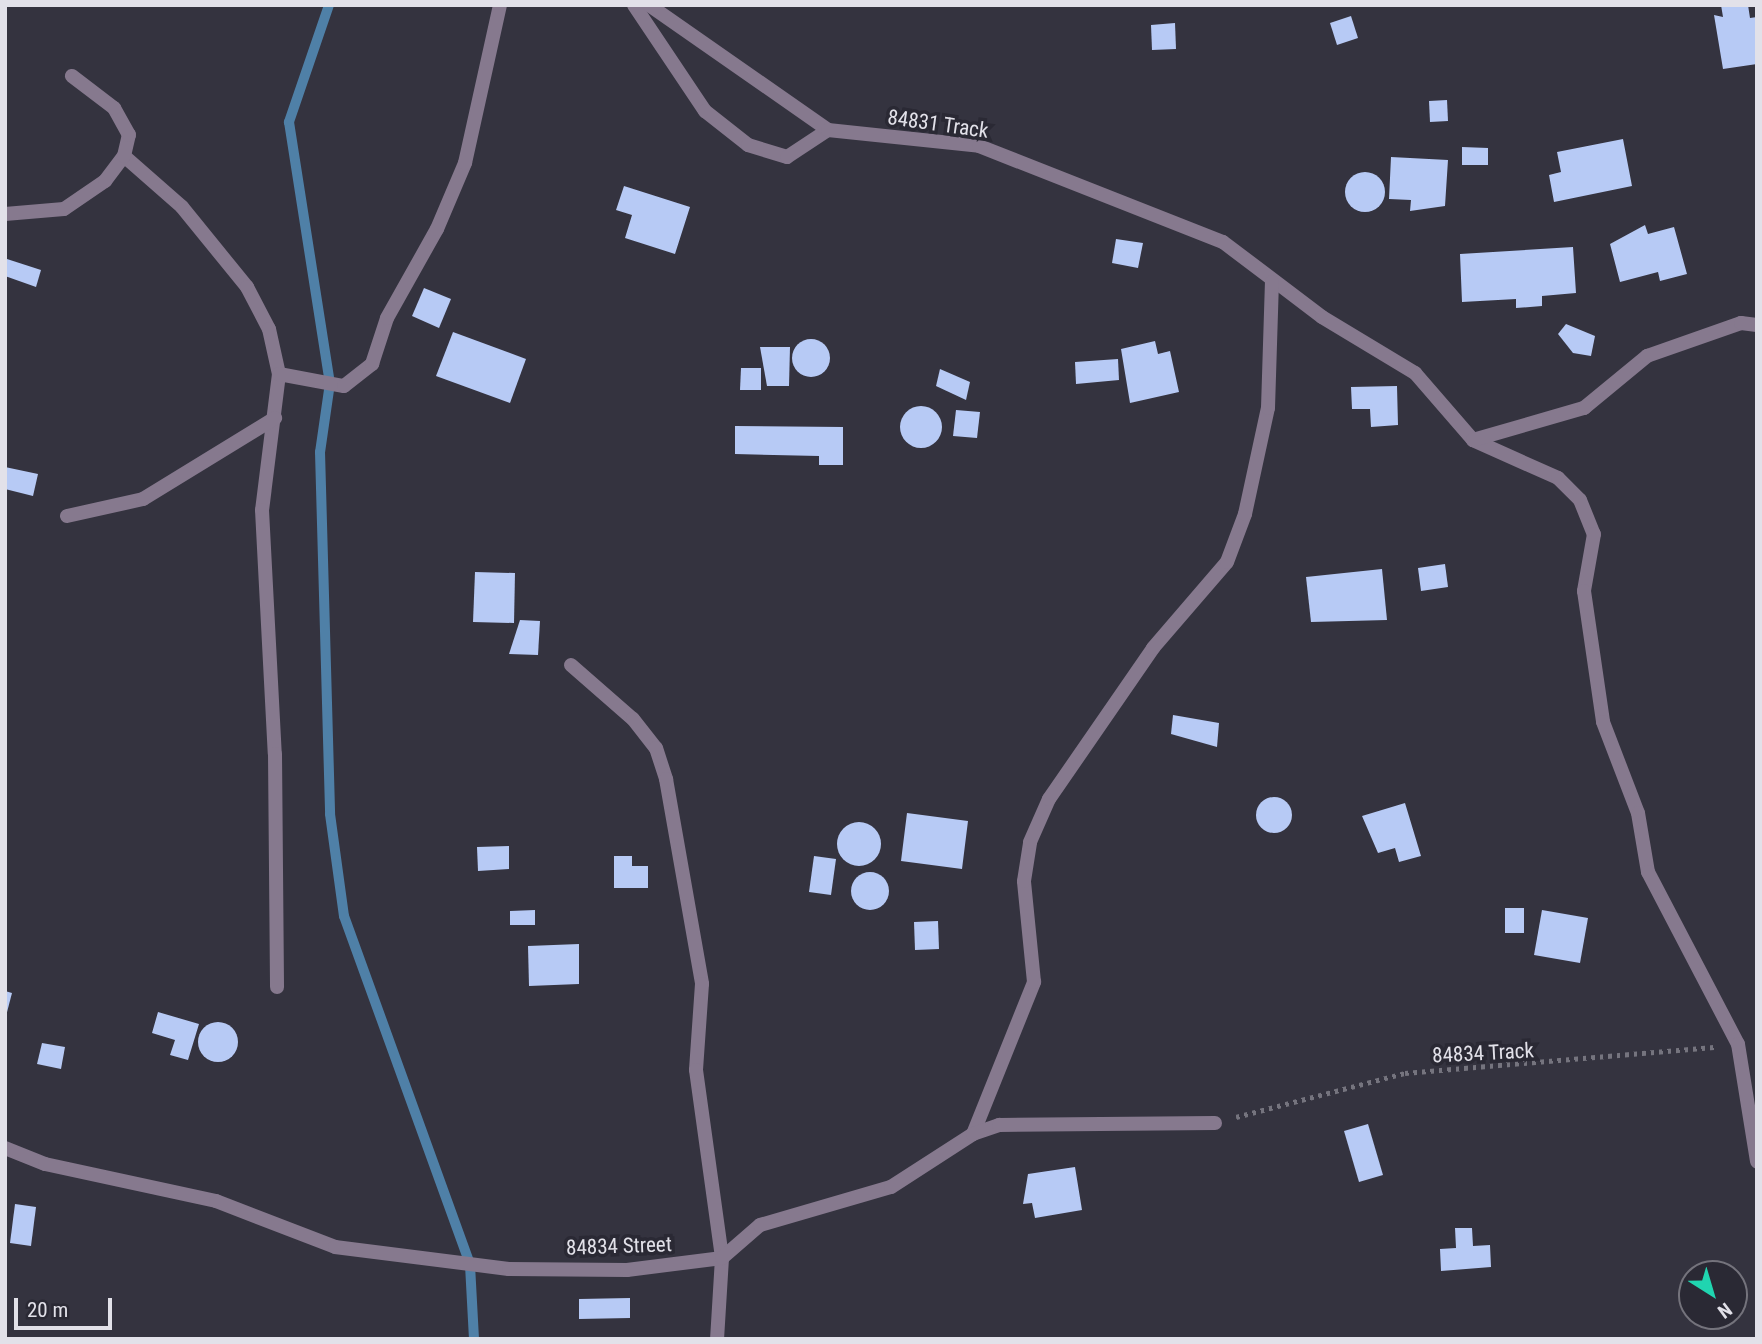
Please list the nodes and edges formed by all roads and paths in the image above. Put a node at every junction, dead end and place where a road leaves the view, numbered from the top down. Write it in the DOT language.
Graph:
graph roads {
  1 [pos="500,5"];
  2 [pos="634,5"];
  3 [pos="649,5"];
  4 [pos="72,76"];
  5 [pos="828,130"];
  6 [pos="124,156"];
  7 [pos="5,214"];
  8 [pos="1272,282"];
  9 [pos="1757,325"];
  10 [pos="279,374"];
  11 [pos="275,418"];
  12 [pos="1473,440"];
  13 [pos="67,516"];
  14 [pos="571,665"];
  15 [pos="277,987"];
  16 [pos="1738,1044"];
  17 [pos="1215,1123"];
  18 [pos="972,1134"];
  19 [pos="5,1148"];
  20 [pos="1757,1161"];
  21 [pos="722,1258"];
  22 [pos="717,1339"];
  1 -- 10 [label="street"];
  2 -- 5 [label="street"];
  3 -- 5 [label="street, 84831 Track"];
  4 -- 6 [label="street"];
  5 -- 8 [label="street, 84831 Track"];
  6 -- 7 [label="street"];
  6 -- 10 [label="street"];
  8 -- 12 [label="street, 84831 Track"];
  8 -- 18 [label="street"];
  9 -- 12 [label="street"];
  10 -- 11 [label="street"];
  11 -- 13 [label="street"];
  11 -- 15 [label="street"];
  12 -- 16 [label="street"];
  14 -- 21 [label="street"];
  16 -- 17 [label="path, 84834 Track"];
  16 -- 20 [label="street"];
  17 -- 18 [label="street"];
  18 -- 21 [label="street"];
  19 -- 21 [label="street, 84834 Street"];
  21 -- 22 [label="street"];
}
